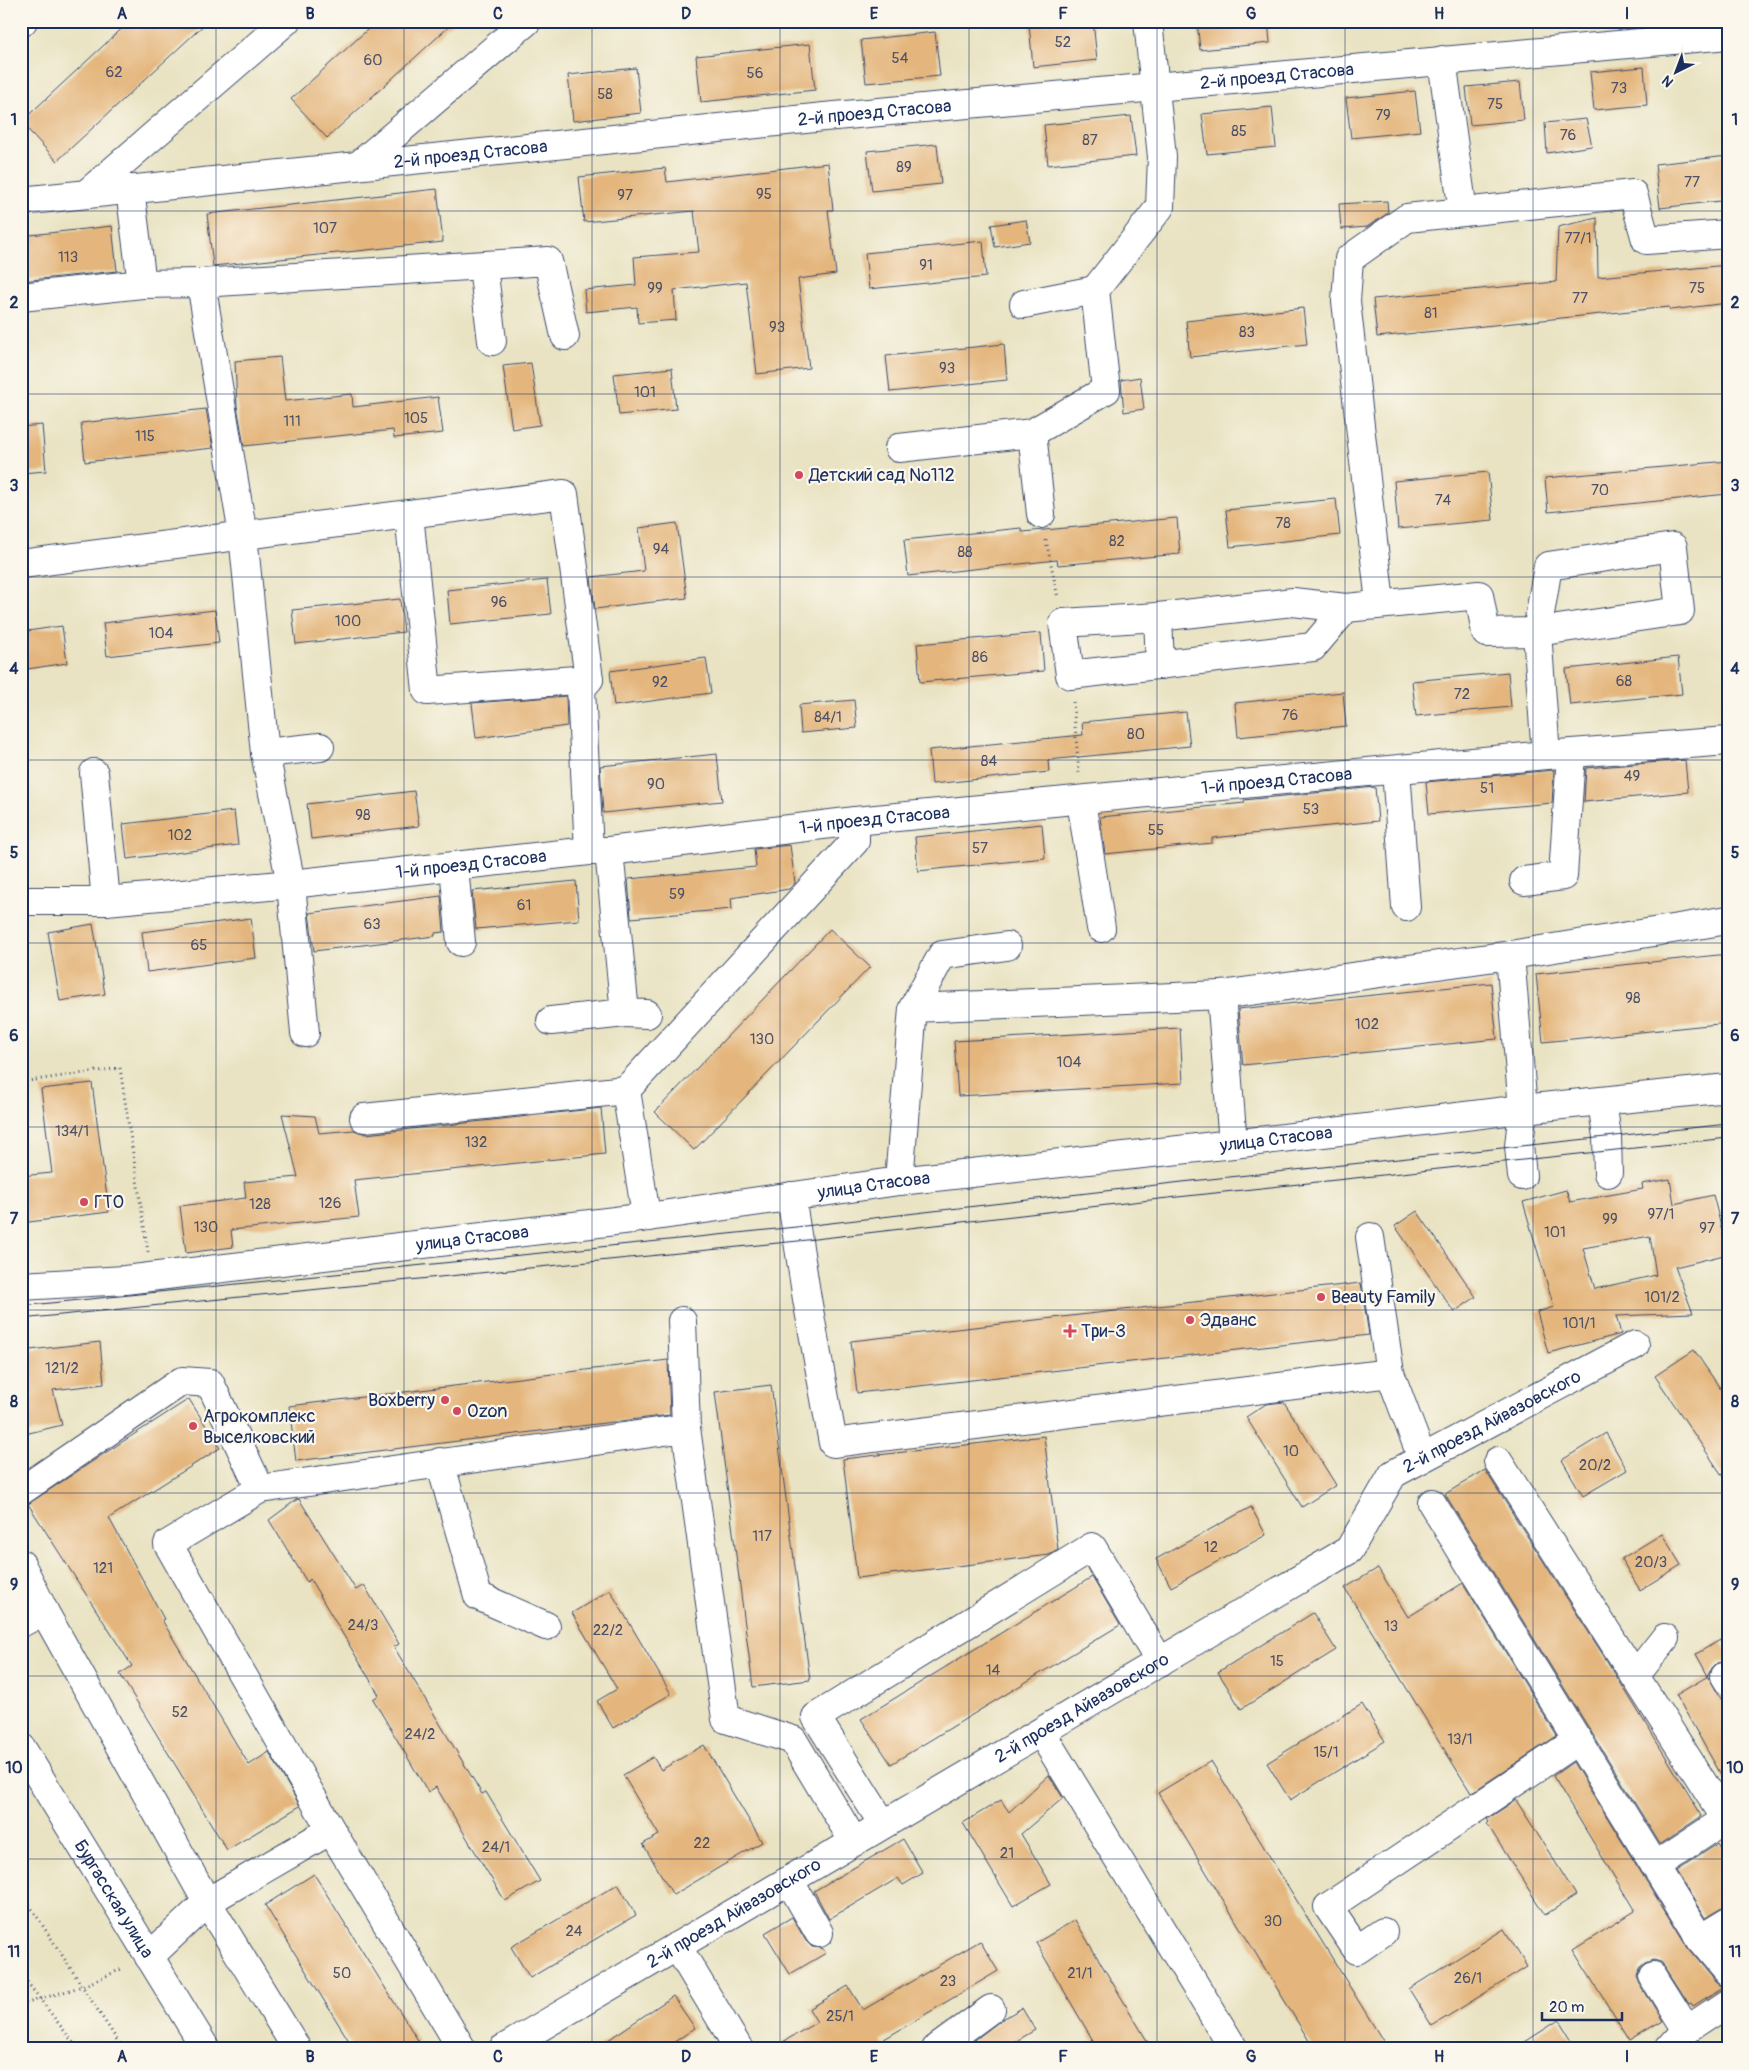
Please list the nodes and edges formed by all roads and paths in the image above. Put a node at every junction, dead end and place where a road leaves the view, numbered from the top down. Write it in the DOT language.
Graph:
graph roads {
  1 [pos="286,21"];
  2 [pos="527,21"];
  3 [pos="1148,21"];
  4 [pos="1728,35"];
  5 [pos="1442,60"];
  6 [pos="1156,87"];
  7 [pos="359,165"];
  8 [pos="130,189"];
  9 [pos="86,194"];
  10 [pos="21,202"];
  11 [pos="1463,212"];
  12 [pos="1728,234"];
  13 [pos="483,266"];
  14 [pos="201,283"];
  15 [pos="142,284"];
  16 [pos="1096,290"];
  17 [pos="21,297"];
  18 [pos="1024,304"];
  19 [pos="565,336"];
  20 [pos="492,341"];
  21 [pos="1032,433"];
  22 [pos="899,448"];
  23 [pos="409,514"];
  24 [pos="1041,514"];
  25 [pos="243,535"];
  26 [pos="21,564"];
  27 [pos="1380,604"];
  28 [pos="1346,608"];
  29 [pos="1158,617"];
  30 [pos="1063,623"];
  31 [pos="1538,632"];
  32 [pos="1160,664"];
  33 [pos="1070,675"];
  34 [pos="589,679"];
  35 [pos="1728,741"];
  36 [pos="320,747"];
  37 [pos="265,753"];
  38 [pos="1559,754"];
  39 [pos="1396,770"];
  40 [pos="94,773"];
  41 [pos="1081,801"];
  42 [pos="855,821"];
  43 [pos="599,851"];
  44 [pos="454,867"];
  45 [pos="1524,881"];
  46 [pos="291,884"];
  47 [pos="21,901"];
  48 [pos="106,901"];
  49 [pos="1406,907"];
  50 [pos="1728,920"];
  51 [pos="1101,928"];
  52 [pos="461,942"];
  53 [pos="1007,946"];
  54 [pos="1510,955"];
  55 [pos="1221,995"];
  56 [pos="914,1008"];
  57 [pos="551,1021"];
  58 [pos="305,1033"];
  59 [pos="21,1082"];
  60 [pos="1728,1088"];
  61 [pos="626,1090"];
  62 [pos="1602,1101"];
  63 [pos="1523,1109"];
  64 [pos="364,1118"];
  65 [pos="1233,1144"];
  66 [pos="1608,1173"];
  67 [pos="1522,1176"];
  68 [pos="899,1181"];
  69 [pos="791,1196"];
  70 [pos="648,1217"];
  71 [pos="1370,1237"];
  72 [pos="151,1277"];
  73 [pos="21,1286"];
  74 [pos="682,1321"];
  75 [pos="1635,1345"];
  76 [pos="1390,1373"];
  77 [pos="686,1428"];
  78 [pos="1422,1458"];
  79 [pos="1498,1461"];
  80 [pos="440,1462"];
  81 [pos="260,1489"];
  82 [pos="21,1491"];
  83 [pos="1432,1503"];
  84 [pos="21,1564"];
  85 [pos="33,1617"];
  86 [pos="546,1626"];
  87 [pos="1665,1638"];
  88 [pos="1160,1662"];
  89 [pos="1635,1676"];
  90 [pos="1041,1732"];
  91 [pos="1578,1740"];
  92 [pos="21,1747"];
  93 [pos="1727,1818"];
  94 [pos="883,1824"];
  95 [pos="331,1830"];
  96 [pos="854,1842"];
  97 [pos="1655,1866"];
  98 [pos="790,1880"];
  99 [pos="21,1892"];
  100 [pos="207,1902"];
  101 [pos="1728,1922"];
  102 [pos="1383,1932"];
  103 [pos="819,1933"];
  104 [pos="1700,1939"];
  105 [pos="678,1946"];
  106 [pos="149,1957"];
  107 [pos="1728,1972"];
  108 [pos="21,1974"];
  109 [pos="1653,1976"];
  110 [pos="83,1986"];
  111 [pos="40,1999"];
  112 [pos="1728,2004"];
  113 [pos="21,2005"];
  114 [pos="991,2008"];
  115 [pos="1678,2039"];
  116 [pos="78,2049"];
  117 [pos="122,2049"];
  118 [pos="206,2049"];
  119 [pos="297,2049"];
  120 [pos="462,2049"];
  121 [pos="503,2049"];
  122 [pos="739,2049"];
  123 [pos="936,2049"];
  124 [pos="1234,2049"];
  1 -- 9 [label="street"];
  2 -- 7 [label="street"];
  3 -- 6 [label="street"];
  4 -- 5 [label="street, 2-й проезд Стасова"];
  5 -- 6 [label="street, 2-й проезд Стасова"];
  5 -- 11 [label="street"];
  6 -- 7 [label="street, 2-й проезд Стасова"];
  6 -- 16 [label="street"];
  7 -- 8 [label="street, 2-й проезд Стасова"];
  8 -- 9 [label="street, 2-й проезд Стасова"];
  8 -- 15 [label="street"];
  9 -- 10 [label="street, 2-й проезд Стасова"];
  11 -- 12 [label="street"];
  11 -- 27 [label="street"];
  13 -- 14 [label="street"];
  13 -- 19 [label="street"];
  13 -- 20 [label="street"];
  14 -- 15 [label="street"];
  14 -- 25 [label="street"];
  15 -- 17 [label="street"];
  16 -- 18 [label="street"];
  16 -- 21 [label="street"];
  21 -- 22 [label="street"];
  21 -- 24 [label="street"];
  23 -- 25 [label="street"];
  23 -- 34 [label="street"];
  23 -- 34 [label="street"];
  24 -- 30 [label="path"];
  25 -- 26 [label="street"];
  25 -- 37 [label="street"];
  27 -- 28 [label="street"];
  27 -- 31 [label="street"];
  28 -- 29 [label="street"];
  28 -- 32 [label="street"];
  29 -- 30 [label="street"];
  29 -- 32 [label="street"];
  30 -- 33 [label="street"];
  31 -- 31 [label="street"];
  31 -- 38 [label="street"];
  32 -- 33 [label="street"];
  33 -- 41 [label="path"];
  34 -- 43 [label="street"];
  35 -- 38 [label="street, 1-й проезд Стасова"];
  36 -- 37 [label="street"];
  37 -- 46 [label="street"];
  38 -- 39 [label="street, 1-й проезд Стасова"];
  38 -- 45 [label="street"];
  39 -- 41 [label="street, 1-й проезд Стасова"];
  39 -- 49 [label="street"];
  40 -- 48 [label="street"];
  41 -- 42 [label="street, 1-й проезд Стасова"];
  41 -- 51 [label="street"];
  42 -- 43 [label="street, 1-й проезд Стасова"];
  42 -- 61 [label="street"];
  43 -- 44 [label="street, 1-й проезд Стасова"];
  43 -- 57 [label="street"];
  44 -- 46 [label="street, 1-й проезд Стасова"];
  44 -- 52 [label="street"];
  46 -- 48 [label="street, 1-й проезд Стасова"];
  46 -- 58 [label="street"];
  47 -- 48 [label="street, 1-й проезд Стасова"];
  50 -- 54 [label="street"];
  53 -- 56 [label="street"];
  54 -- 55 [label="street"];
  54 -- 63 [label="street"];
  55 -- 56 [label="street"];
  55 -- 65 [label="street"];
  56 -- 68 [label="street"];
  59 -- 72 [label="path"];
  60 -- 62 [label="street, улица Стасова"];
  61 -- 64 [label="street"];
  61 -- 70 [label="street"];
  62 -- 63 [label="street, улица Стасова"];
  62 -- 66 [label="street"];
  63 -- 65 [label="street, улица Стасова"];
  63 -- 67 [label="street"];
  65 -- 68 [label="street, улица Стасова"];
  68 -- 69 [label="street, улица Стасова"];
  69 -- 70 [label="street, улица Стасова"];
  69 -- 76 [label="street"];
  70 -- 72 [label="street, улица Стасова"];
  71 -- 76 [label="street"];
  72 -- 73 [label="street, улица Стасова"];
  74 -- 77 [label="street"];
  75 -- 78 [label="street, 2-й проезд Айвазовского"];
  76 -- 78 [label="street"];
  77 -- 80 [label="street"];
  77 -- 96 [label="street"];
  78 -- 88 [label="street, 2-й проезд Айвазовского"];
  79 -- 89 [label="street"];
  80 -- 81 [label="street"];
  80 -- 86 [label="street"];
  81 -- 82 [label="street"];
  81 -- 95 [label="street"];
  83 -- 91 [label="street"];
  84 -- 85 [label="street"];
  85 -- 100 [label="street"];
  87 -- 89 [label="street"];
  88 -- 90 [label="street, 2-й проезд Айвазовского"];
  88 -- 94 [label="street"];
  89 -- 93 [label="street"];
  90 -- 94 [label="street, 2-й проезд Айвазовского"];
  90 -- 124 [label="street"];
  91 -- 97 [label="street"];
  91 -- 102 [label="street"];
  92 -- 106 [label="street, Бургасская улица"];
  93 -- 97 [label="street"];
  94 -- 96 [label="street, 2-й проезд Айвазовского"];
  95 -- 100 [label="street"];
  95 -- 120 [label="street"];
  96 -- 98 [label="street, 2-й проезд Айвазовского"];
  97 -- 104 [label="street"];
  98 -- 103 [label="street"];
  98 -- 105 [label="street, 2-й проезд Айвазовского"];
  99 -- 110 [label="path"];
  100 -- 106 [label="street"];
  100 -- 119 [label="street"];
  101 -- 104 [label="street"];
  104 -- 107 [label="street"];
  105 -- 121 [label="street, 2-й проезд Айвазовского"];
  105 -- 122 [label="street"];
  106 -- 110 [label="path"];
  106 -- 118 [label="street, Бургасская улица"];
  108 -- 111 [label="path"];
  109 -- 115 [label="street"];
  110 -- 111 [label="path"];
  110 -- 117 [label="path"];
  111 -- 113 [label="path"];
  111 -- 116 [label="path"];
  112 -- 115 [label="street"];
  114 -- 123 [label="street"];
}
